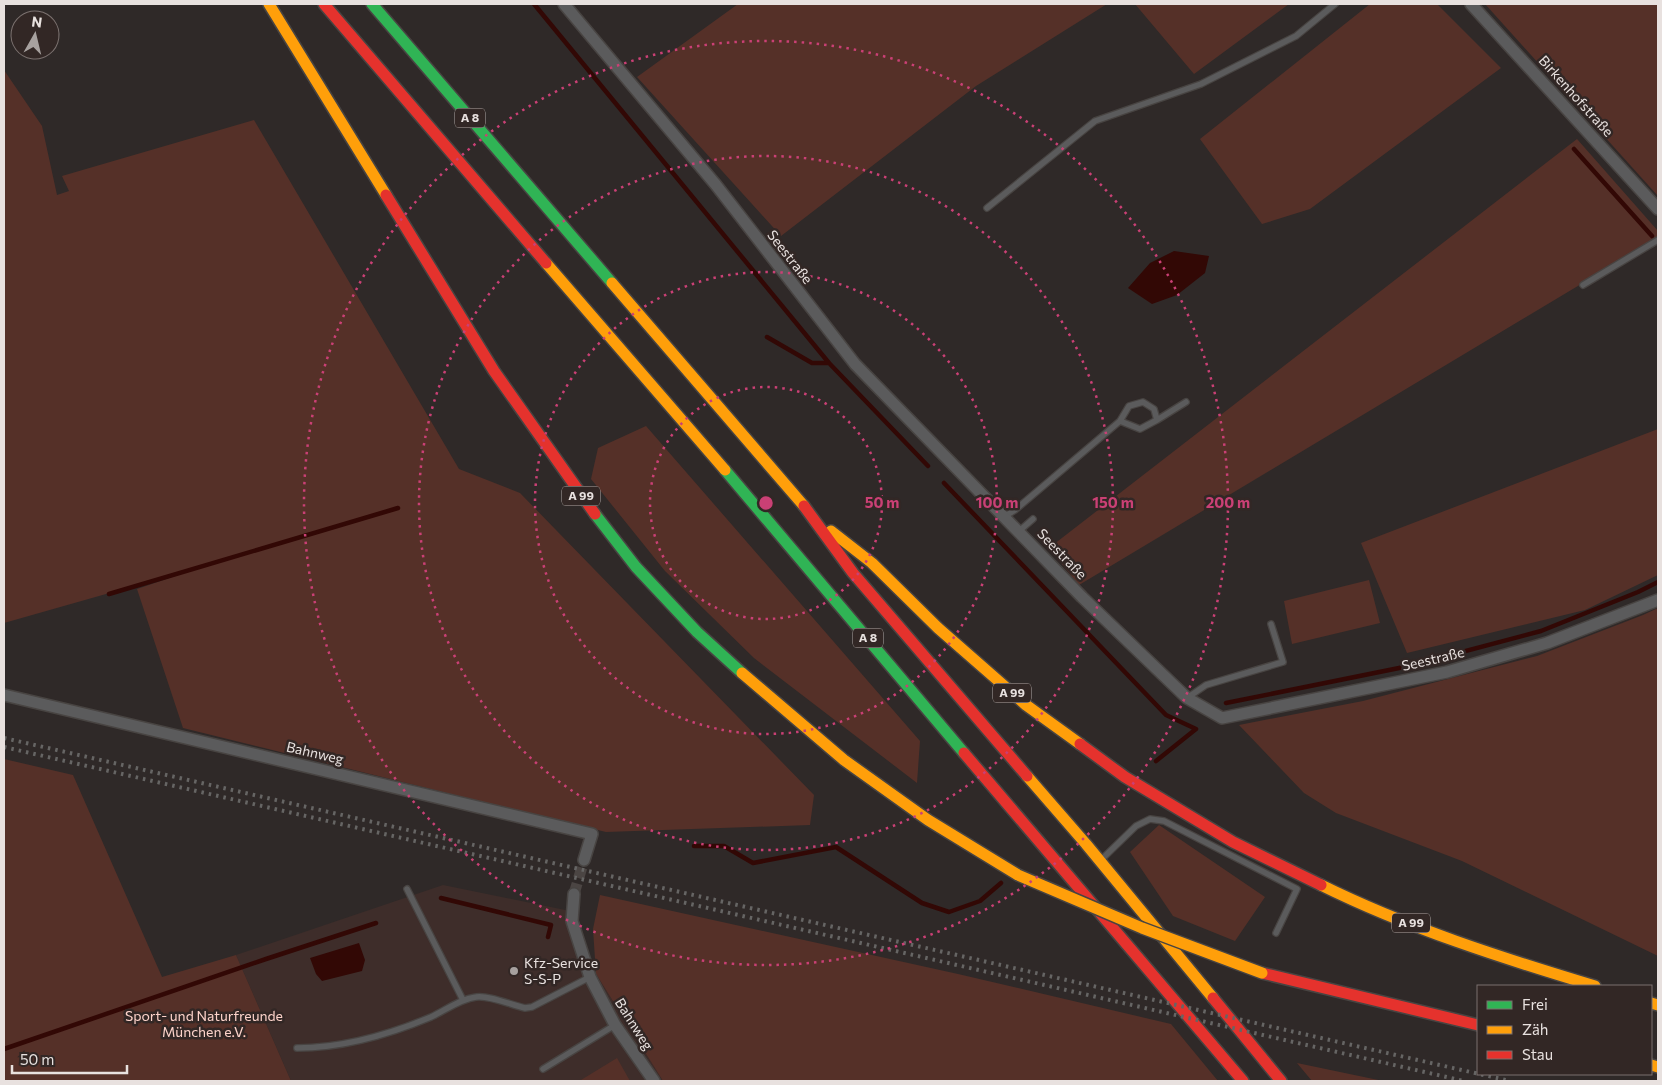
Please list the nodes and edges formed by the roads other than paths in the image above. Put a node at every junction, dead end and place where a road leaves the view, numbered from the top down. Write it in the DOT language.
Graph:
graph roads {
  1 [pos="269,4"];
  2 [pos="324,4"];
  3 [pos="372,4"];
  4 [pos="564,4"];
  5 [pos="1335,4"];
  6 [pos="1471,4"];
  7 [pos="987,208"];
  8 [pos="1658,209"];
  9 [pos="1658,240"];
  10 [pos="1583,285"];
  11 [pos="1186,402"];
  12 [pos="1157,420"];
  13 [pos="1120,421"];
  14 [pos="812,517"];
  15 [pos="1004,517"];
  16 [pos="1033,520"];
  17 [pos="1018,532"];
  18 [pos="1658,600"];
  19 [pos="1271,624"];
  20 [pos="4,695"];
  21 [pos="1186,698"];
  22 [pos="584,860"];
  23 [pos="1100,861"];
  24 [pos="407,890"];
  25 [pos="574,894"];
  26 [pos="1276,933"];
  27 [pos="590,978"];
  28 [pos="1592,985"];
  29 [pos="463,1000"];
  30 [pos="615,1025"];
  31 [pos="1477,1025"];
  32 [pos="297,1048"];
  33 [pos="543,1070"];
  34 [pos="654,1081"];
  35 [pos="1243,1081"];
  36 [pos="1281,1081"];
  1 -- 31 [label="highway, A 99, bridge"];
  2 -- 35 [label="highway, A 8"];
  3 -- 14 [label="highway, A 8"];
  4 -- 15 [label="street, Seestraße"];
  5 -- 7 [label="lane"];
  6 -- 8 [label="street, Birkenhofstraße"];
  9 -- 10 [label="lane"];
  11 -- 12 [label="lane"];
  12 -- 13 [label="lane"];
  12 -- 13 [label="lane"];
  13 -- 15 [label="lane"];
  14 -- 23 [label="highway, A 8"];
  14 -- 28 [label="highway, A 99"];
  15 -- 17 [label="street, Seestraße"];
  16 -- 17 [label="lane"];
  17 -- 21 [label="street, Seestraße"];
  18 -- 21 [label="street, Seestraße"];
  19 -- 21 [label="lane"];
  20 -- 22 [label="street, Bahnweg"];
  23 -- 26 [label="lane"];
  23 -- 36 [label="highway, A 8"];
  24 -- 29 [label="lane"];
  25 -- 27 [label="street, Bahnweg"];
  27 -- 29 [label="lane"];
  27 -- 30 [label="street, Bahnweg"];
  29 -- 32 [label="lane"];
  30 -- 33 [label="lane"];
  30 -- 34 [label="street, Bahnweg"];
}
